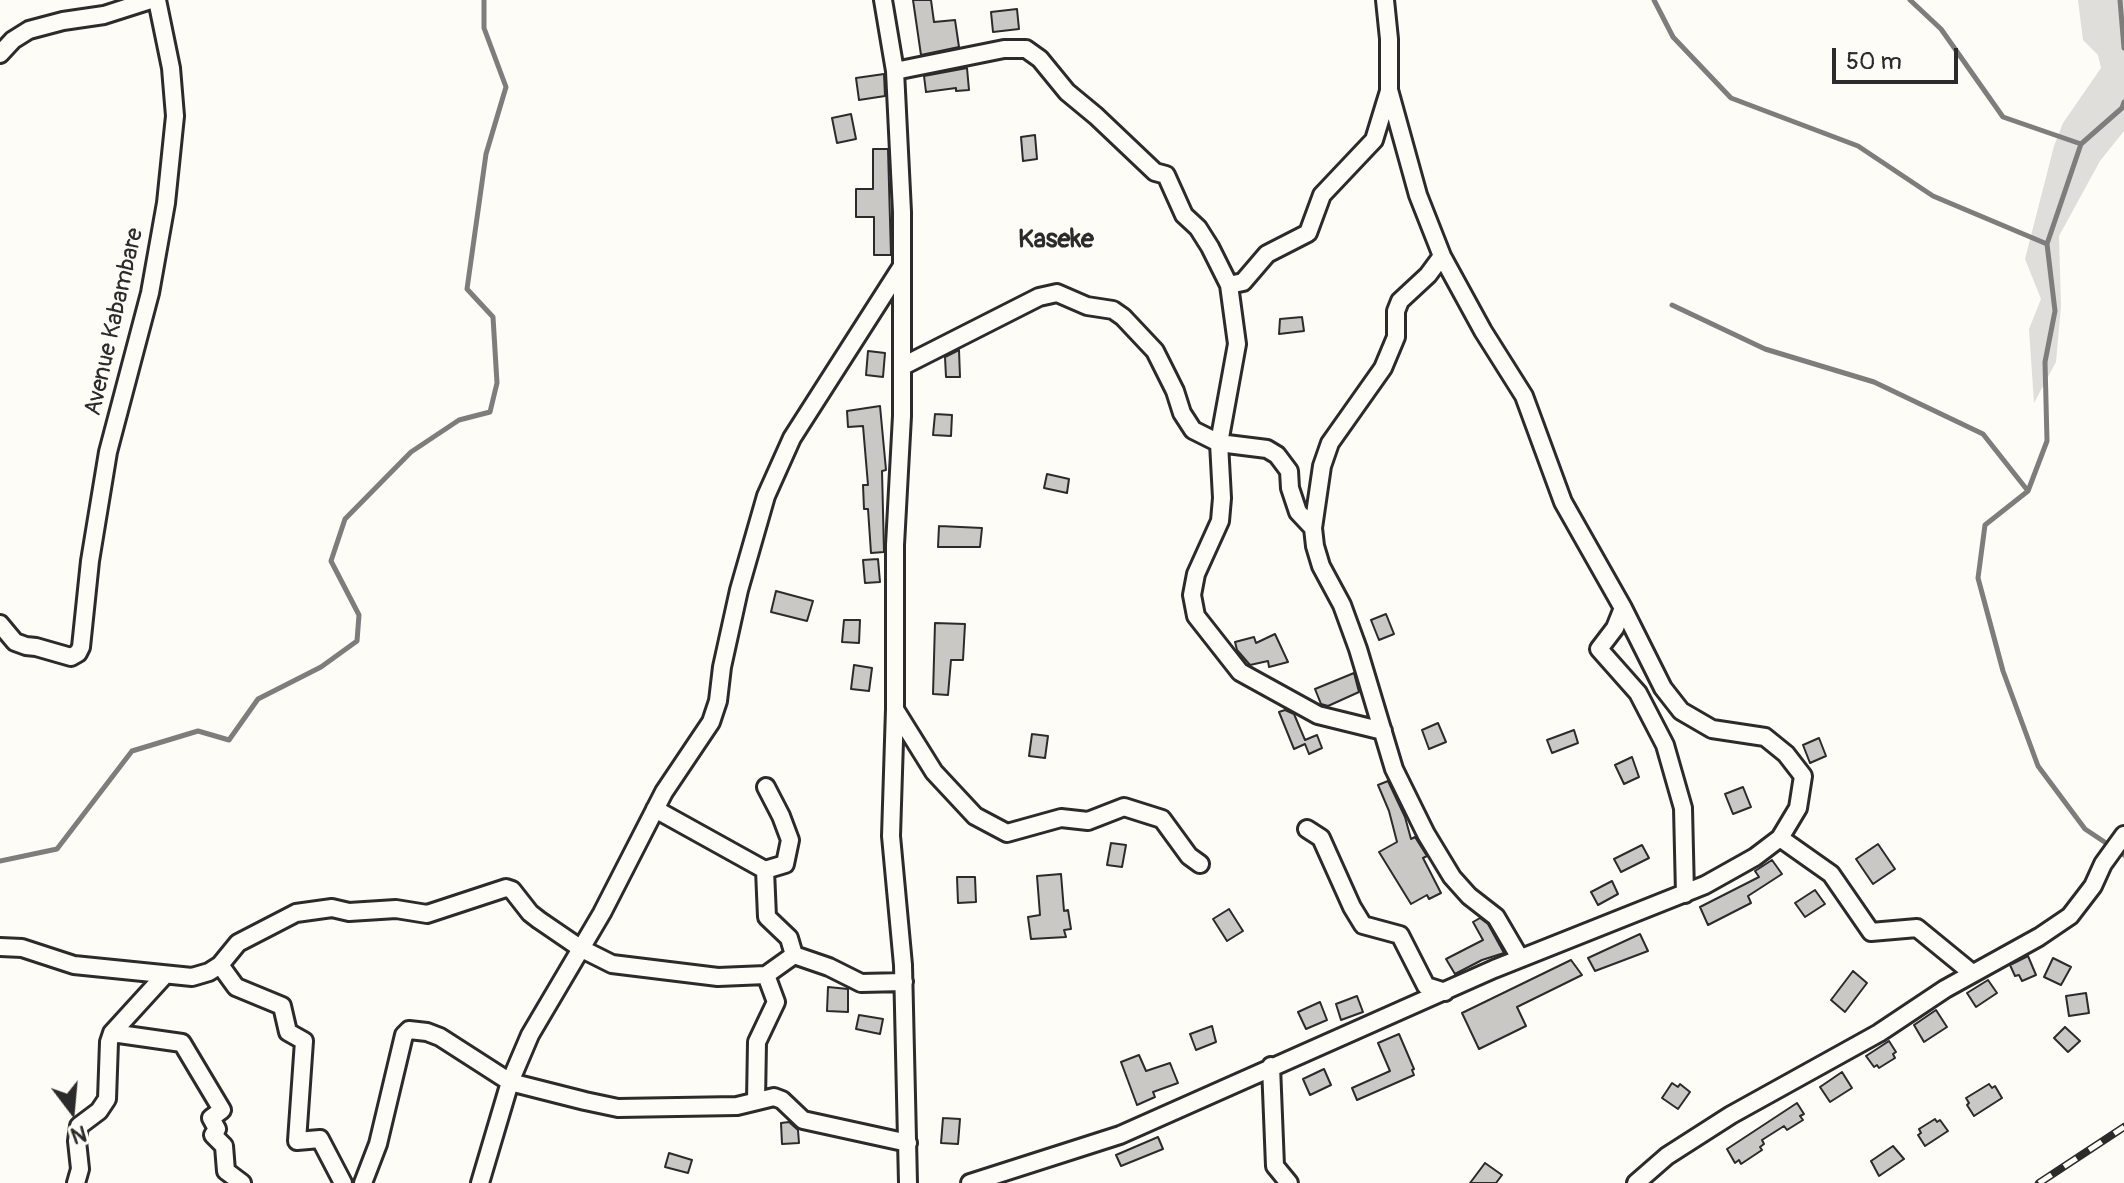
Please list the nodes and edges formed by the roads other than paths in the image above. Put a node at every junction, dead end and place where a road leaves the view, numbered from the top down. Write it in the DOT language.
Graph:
graph roads {
  1 [pos="154,0"];
  2 [pos="883,0"];
  3 [pos="1385,0"];
  4 [pos="0,54"];
  5 [pos="895,71"];
  6 [pos="1389,90"];
  7 [pos="1442,256"];
  8 [pos="903,264"];
  9 [pos="1229,285"];
  10 [pos="903,366"];
  11 [pos="1219,443"];
  12 [pos="1313,528"];
  13 [pos="1623,608"];
  14 [pos="0,624"];
  15 [pos="895,709"];
  16 [pos="1383,731"];
  17 [pos="766,787"];
  18 [pos="655,809"];
  19 [pos="1307,829"];
  20 [pos="2124,835"];
  21 [pos="1780,838"];
  22 [pos="1200,864"];
  23 [pos="765,870"];
  24 [pos="1685,894"];
  25 [pos="0,947"];
  26 [pos="580,948"];
  27 [pos="794,955"];
  28 [pos="1520,958"];
  29 [pos="220,965"];
  30 [pos="1972,973"];
  31 [pos="766,975"];
  32 [pos="164,976"];
  33 [pos="904,982"];
  34 [pos="1445,992"];
  35 [pos="112,1033"];
  36 [pos="1271,1066"];
  37 [pos="510,1082"];
  38 [pos="756,1101"];
  39 [pos="908,1143"];
  40 [pos="76,1183"];
  41 [pos="242,1183"];
  42 [pos="343,1183"];
  43 [pos="363,1183"];
  44 [pos="480,1183"];
  45 [pos="908,1183"];
  46 [pos="970,1183"];
  47 [pos="1289,1183"];
  48 [pos="1636,1183"];
  1 -- 4 [label="street"];
  1 -- 14 [label="street, Avenue Kabambare"];
  2 -- 5 [label="street"];
  3 -- 6 [label="street"];
  5 -- 8 [label="street"];
  5 -- 9 [label="street"];
  6 -- 7 [label="street"];
  6 -- 9 [label="street"];
  7 -- 12 [label="street"];
  7 -- 13 [label="street"];
  8 -- 10 [label="street"];
  8 -- 18 [label="street"];
  9 -- 11 [label="street"];
  10 -- 11 [label="street"];
  10 -- 15 [label="street"];
  11 -- 12 [label="street"];
  11 -- 16 [label="street"];
  12 -- 16 [label="street"];
  13 -- 21 [label="street"];
  13 -- 24 [label="street"];
  15 -- 22 [label="street"];
  15 -- 33 [label="street"];
  16 -- 28 [label="street"];
  17 -- 23 [label="street"];
  18 -- 23 [label="street"];
  18 -- 26 [label="street"];
  19 -- 34 [label="street"];
  20 -- 30 [label="street"];
  21 -- 24 [label="street"];
  21 -- 30 [label="street"];
  23 -- 27 [label="street"];
  24 -- 28 [label="street"];
  25 -- 32 [label="street"];
  26 -- 29 [label="street"];
  26 -- 31 [label="street"];
  26 -- 37 [label="street"];
  27 -- 31 [label="street"];
  27 -- 33 [label="street"];
  28 -- 34 [label="street"];
  29 -- 32 [label="street"];
  29 -- 42 [label="street"];
  30 -- 48 [label="street"];
  31 -- 38 [label="street"];
  32 -- 35 [label="street"];
  33 -- 39 [label="street"];
  34 -- 36 [label="street"];
  35 -- 40 [label="street"];
  35 -- 41 [label="street"];
  36 -- 46 [label="street"];
  36 -- 47 [label="street"];
  37 -- 38 [label="street"];
  37 -- 43 [label="street"];
  37 -- 44 [label="street"];
  38 -- 39 [label="street"];
  39 -- 45 [label="street"];
}
